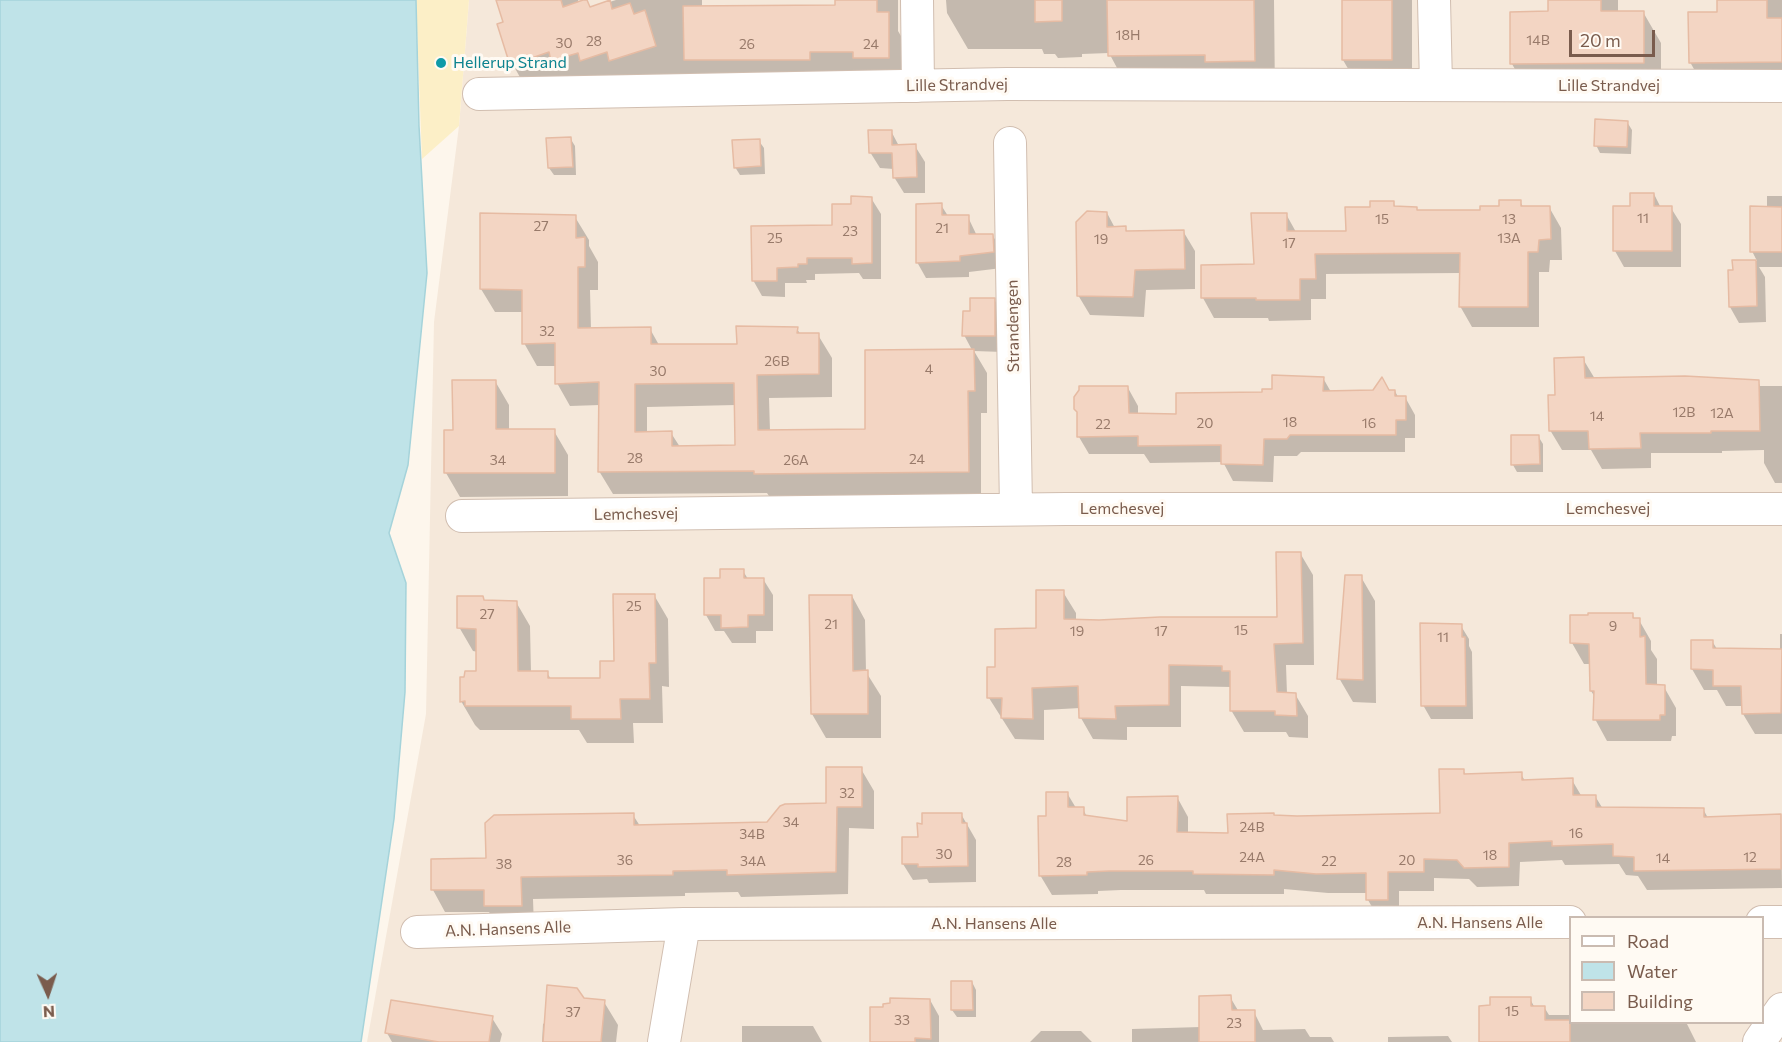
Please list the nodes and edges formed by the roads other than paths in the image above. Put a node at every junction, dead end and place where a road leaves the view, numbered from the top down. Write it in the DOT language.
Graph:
graph roads {
  1 [pos="917,0"];
  2 [pos="1434,0"];
  3 [pos="1436,85"];
  4 [pos="918,86"];
  5 [pos="1782,86"];
  6 [pos="479,93"];
  7 [pos="1010,143"];
  8 [pos="1016,509"];
  9 [pos="1782,509"];
  10 [pos="462,516"];
  11 [pos="1569,922"];
  12 [pos="1764,922"];
  13 [pos="1782,922"];
  14 [pos="684,924"];
  15 [pos="417,932"];
  16 [pos="1782,1009"];
  17 [pos="664,1042"];
  18 [pos="1759,1042"];
  1 -- 4 [label="street"];
  2 -- 3 [label="street"];
  3 -- 4 [label="street, Lille Strandvej"];
  3 -- 5 [label="street, Lille Strandvej"];
  4 -- 6 [label="street, Lille Strandvej"];
  7 -- 8 [label="street, Strandengen"];
  8 -- 9 [label="street, Lemchesvej"];
  8 -- 10 [label="street, Lemchesvej"];
  11 -- 14 [label="street, A.N. Hansens Alle"];
  12 -- 13 [label="street"];
  14 -- 15 [label="street, A.N. Hansens Alle"];
  14 -- 17 [label="street"];
  16 -- 18 [label="street"];
}
